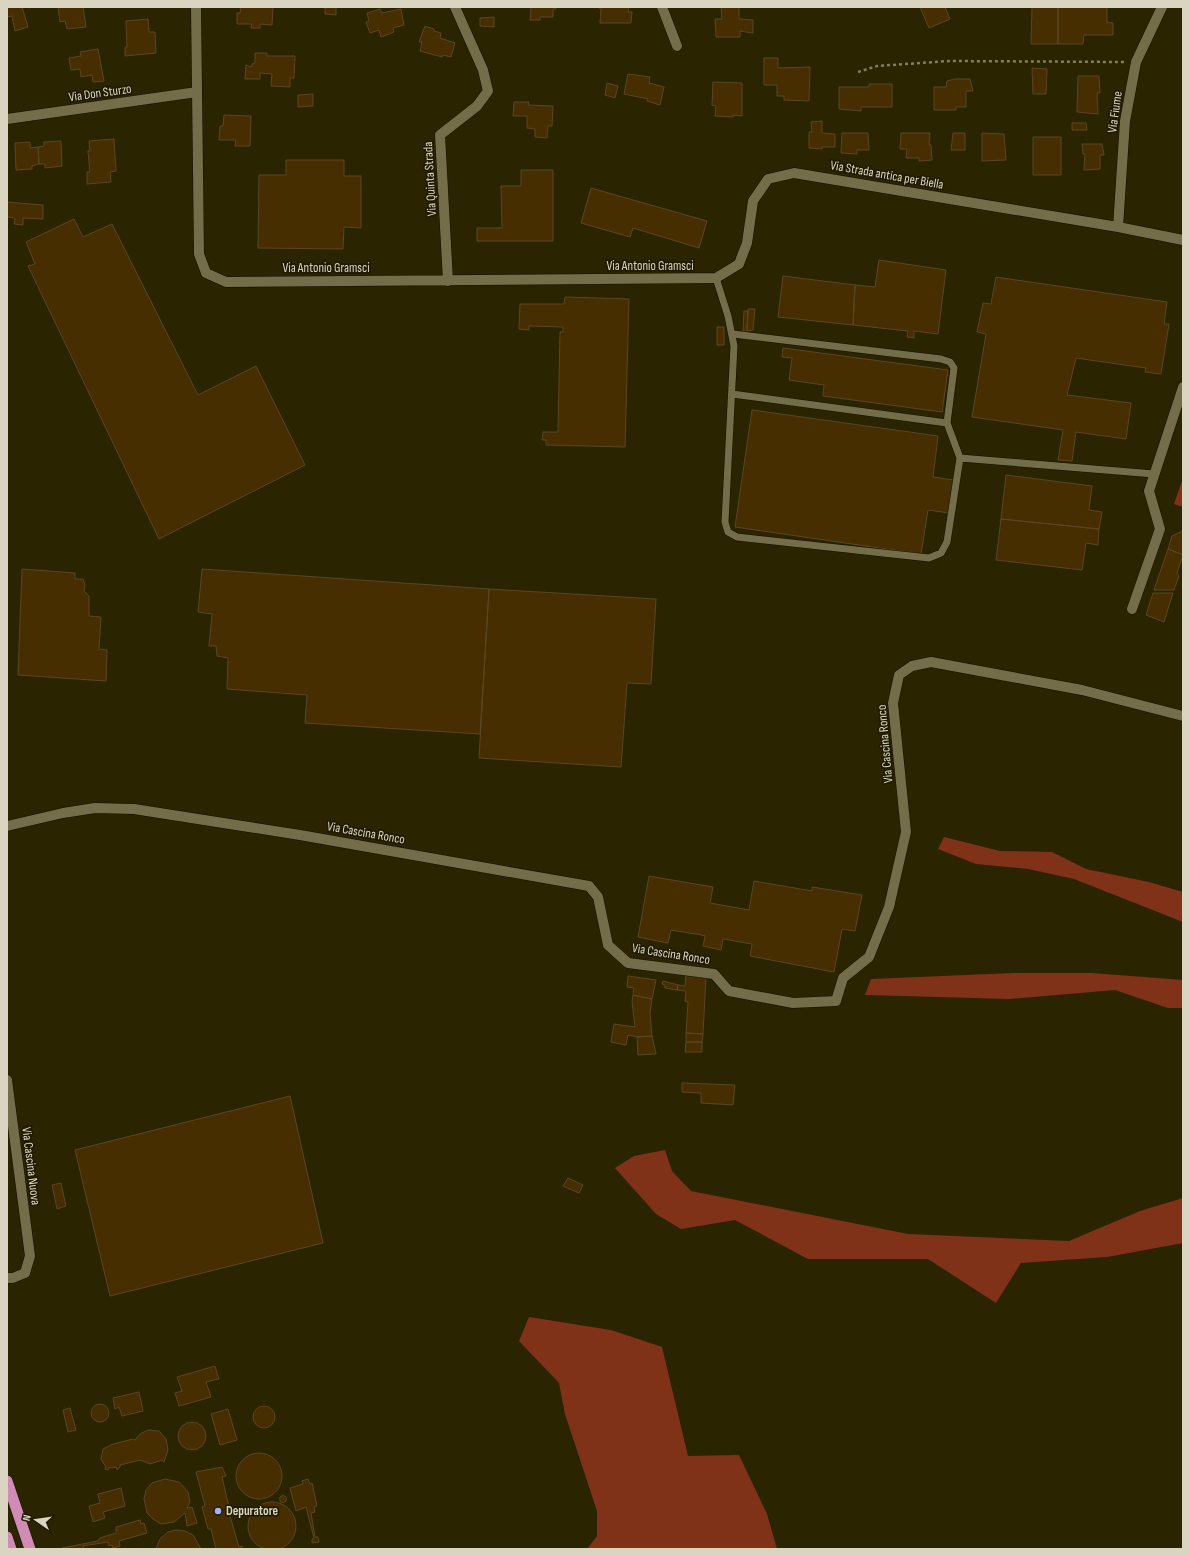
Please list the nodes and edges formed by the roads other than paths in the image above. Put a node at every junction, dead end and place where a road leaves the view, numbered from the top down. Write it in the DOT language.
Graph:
graph roads {
  1 [pos="196,7"];
  2 [pos="455,7"];
  3 [pos="662,7"];
  4 [pos="1162,7"];
  5 [pos="677,46"];
  6 [pos="198,92"];
  7 [pos="7,119"];
  8 [pos="1118,227"];
  9 [pos="1183,240"];
  10 [pos="716,278"];
  11 [pos="448,281"];
  12 [pos="733,334"];
  13 [pos="1183,387"];
  14 [pos="732,394"];
  15 [pos="947,423"];
  16 [pos="960,458"];
  17 [pos="1154,474"];
  18 [pos="1132,609"];
  19 [pos="1183,716"];
  20 [pos="7,826"];
  21 [pos="7,1080"];
  22 [pos="7,1278"];
  23 [pos="7,1481"];
  24 [pos="7,1538"];
  25 [pos="11,1549"];
  26 [pos="30,1549"];
  1 -- 6 [label="street, Via Antonio Gramsci"];
  2 -- 11 [label="street, Via Quinta Strada"];
  3 -- 5 [label="street"];
  4 -- 8 [label="street, Via Fiume"];
  6 -- 7 [label="street, Via Don Sturzo"];
  6 -- 11 [label="street, Via Antonio Gramsci"];
  8 -- 9 [label="street, Via Strada antica per Biella"];
  8 -- 10 [label="street, Via Strada antica per Biella"];
  10 -- 11 [label="street, Via Antonio Gramsci"];
  10 -- 12 [label="lane"];
  12 -- 14 [label="lane"];
  12 -- 15 [label="lane"];
  13 -- 17 [label="street"];
  14 -- 15 [label="lane"];
  14 -- 16 [label="lane"];
  15 -- 16 [label="lane"];
  16 -- 17 [label="lane"];
  17 -- 18 [label="street"];
  19 -- 20 [label="street, Via Cascina Ronco"];
  21 -- 22 [label="street, Via Cascina Nuova"];
  23 -- 26 [label="highway"];
  24 -- 25 [label="highway"];
}
